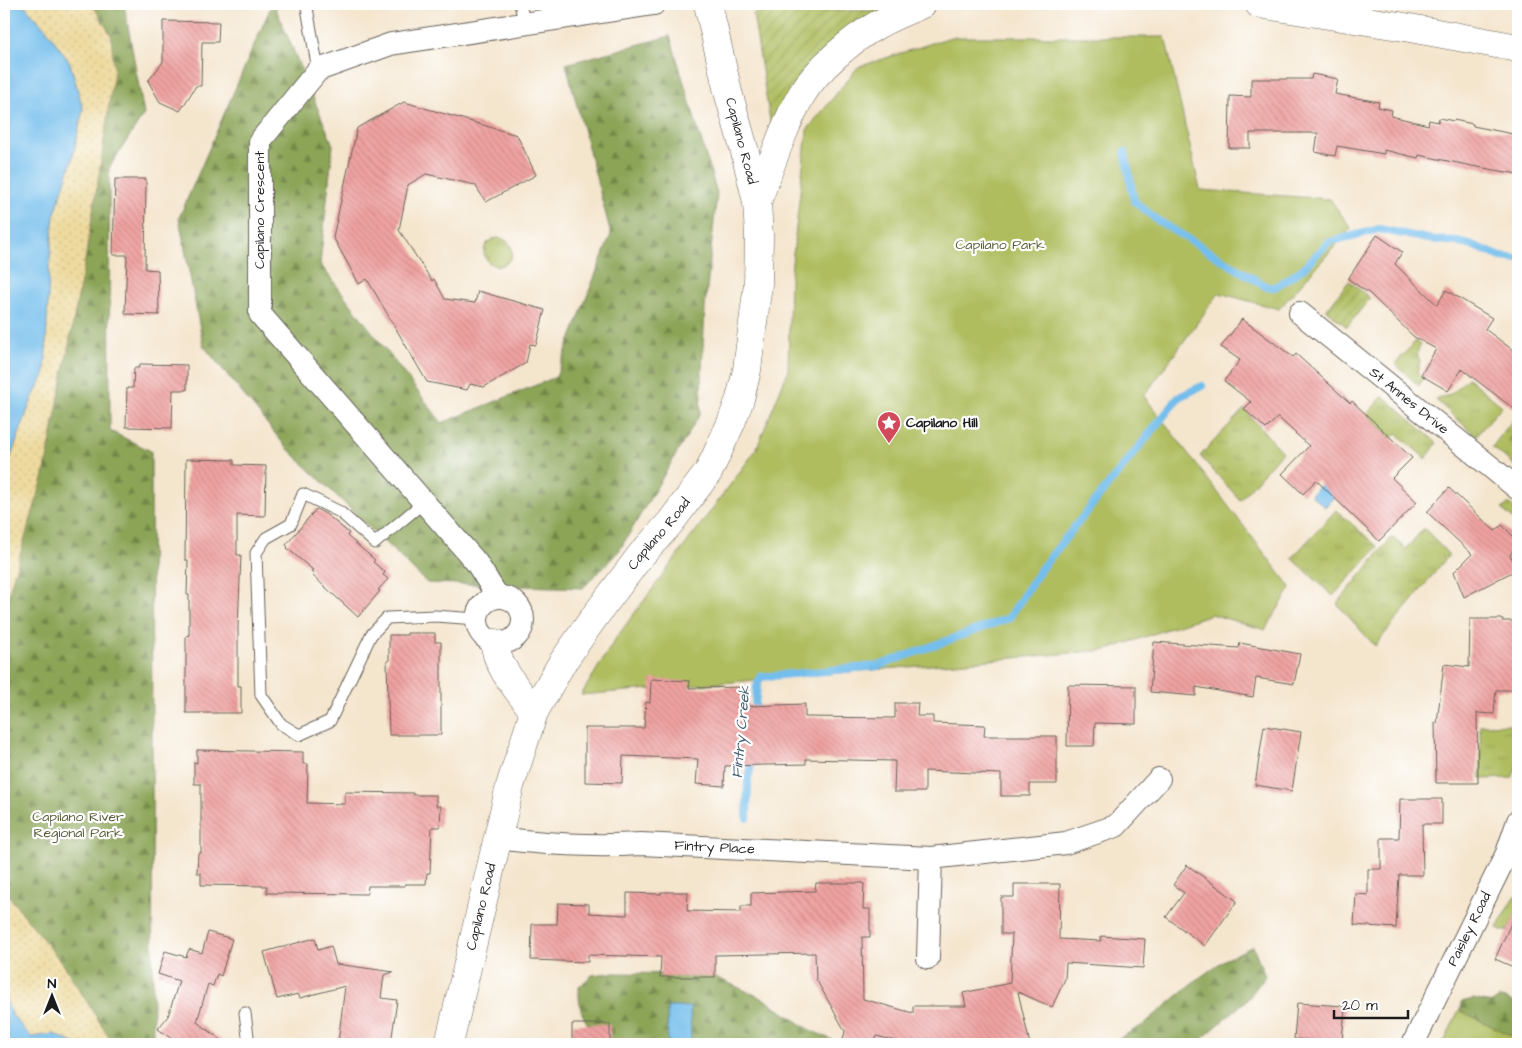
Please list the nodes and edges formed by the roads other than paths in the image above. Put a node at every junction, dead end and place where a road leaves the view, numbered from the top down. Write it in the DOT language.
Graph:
graph roads {
  1 [pos="308,4"];
  2 [pos="654,4"];
  3 [pos="708,4"];
  4 [pos="922,4"];
  5 [pos="1259,4"];
  6 [pos="1317,8"];
  7 [pos="522,14"];
  8 [pos="1518,48"];
  9 [pos="318,70"];
  10 [pos="757,202"];
  11 [pos="1300,313"];
  12 [pos="1518,488"];
  13 [pos="424,502"];
  14 [pos="498,598"];
  15 [pos="477,619"];
  16 [pos="495,642"];
  17 [pos="534,712"];
  18 [pos="1159,779"];
  19 [pos="1518,821"];
  20 [pos="497,838"];
  21 [pos="1513,856"];
  22 [pos="931,858"];
  23 [pos="928,958"];
  24 [pos="245,1013"];
  25 [pos="248,1044"];
  26 [pos="449,1044"];
  27 [pos="1413,1044"];
  1 -- 9 [label="lane"];
  2 -- 7 [label="street"];
  3 -- 10 [label="main road, Capilano Road"];
  4 -- 10 [label="main road"];
  5 -- 6 [label="main road"];
  6 -- 8 [label="main road"];
  7 -- 9 [label="street"];
  9 -- 13 [label="street, Capilano Crescent"];
  10 -- 17 [label="main road, Capilano Road"];
  11 -- 12 [label="street, St Annes Drive"];
  13 -- 14 [label="street, Capilano Crescent"];
  13 -- 15 [label="lane"];
  14 -- 15 [label="street"];
  14 -- 16 [label="street"];
  15 -- 16 [label="street"];
  16 -- 17 [label="main road"];
  17 -- 20 [label="main road, Capilano Road"];
  18 -- 22 [label="street, Fintry Place"];
  19 -- 21 [label="street"];
  20 -- 22 [label="street, Fintry Place"];
  20 -- 26 [label="main road, Capilano Road"];
  21 -- 27 [label="street, Paisley Road"];
  22 -- 23 [label="street"];
  24 -- 25 [label="lane"];
}
